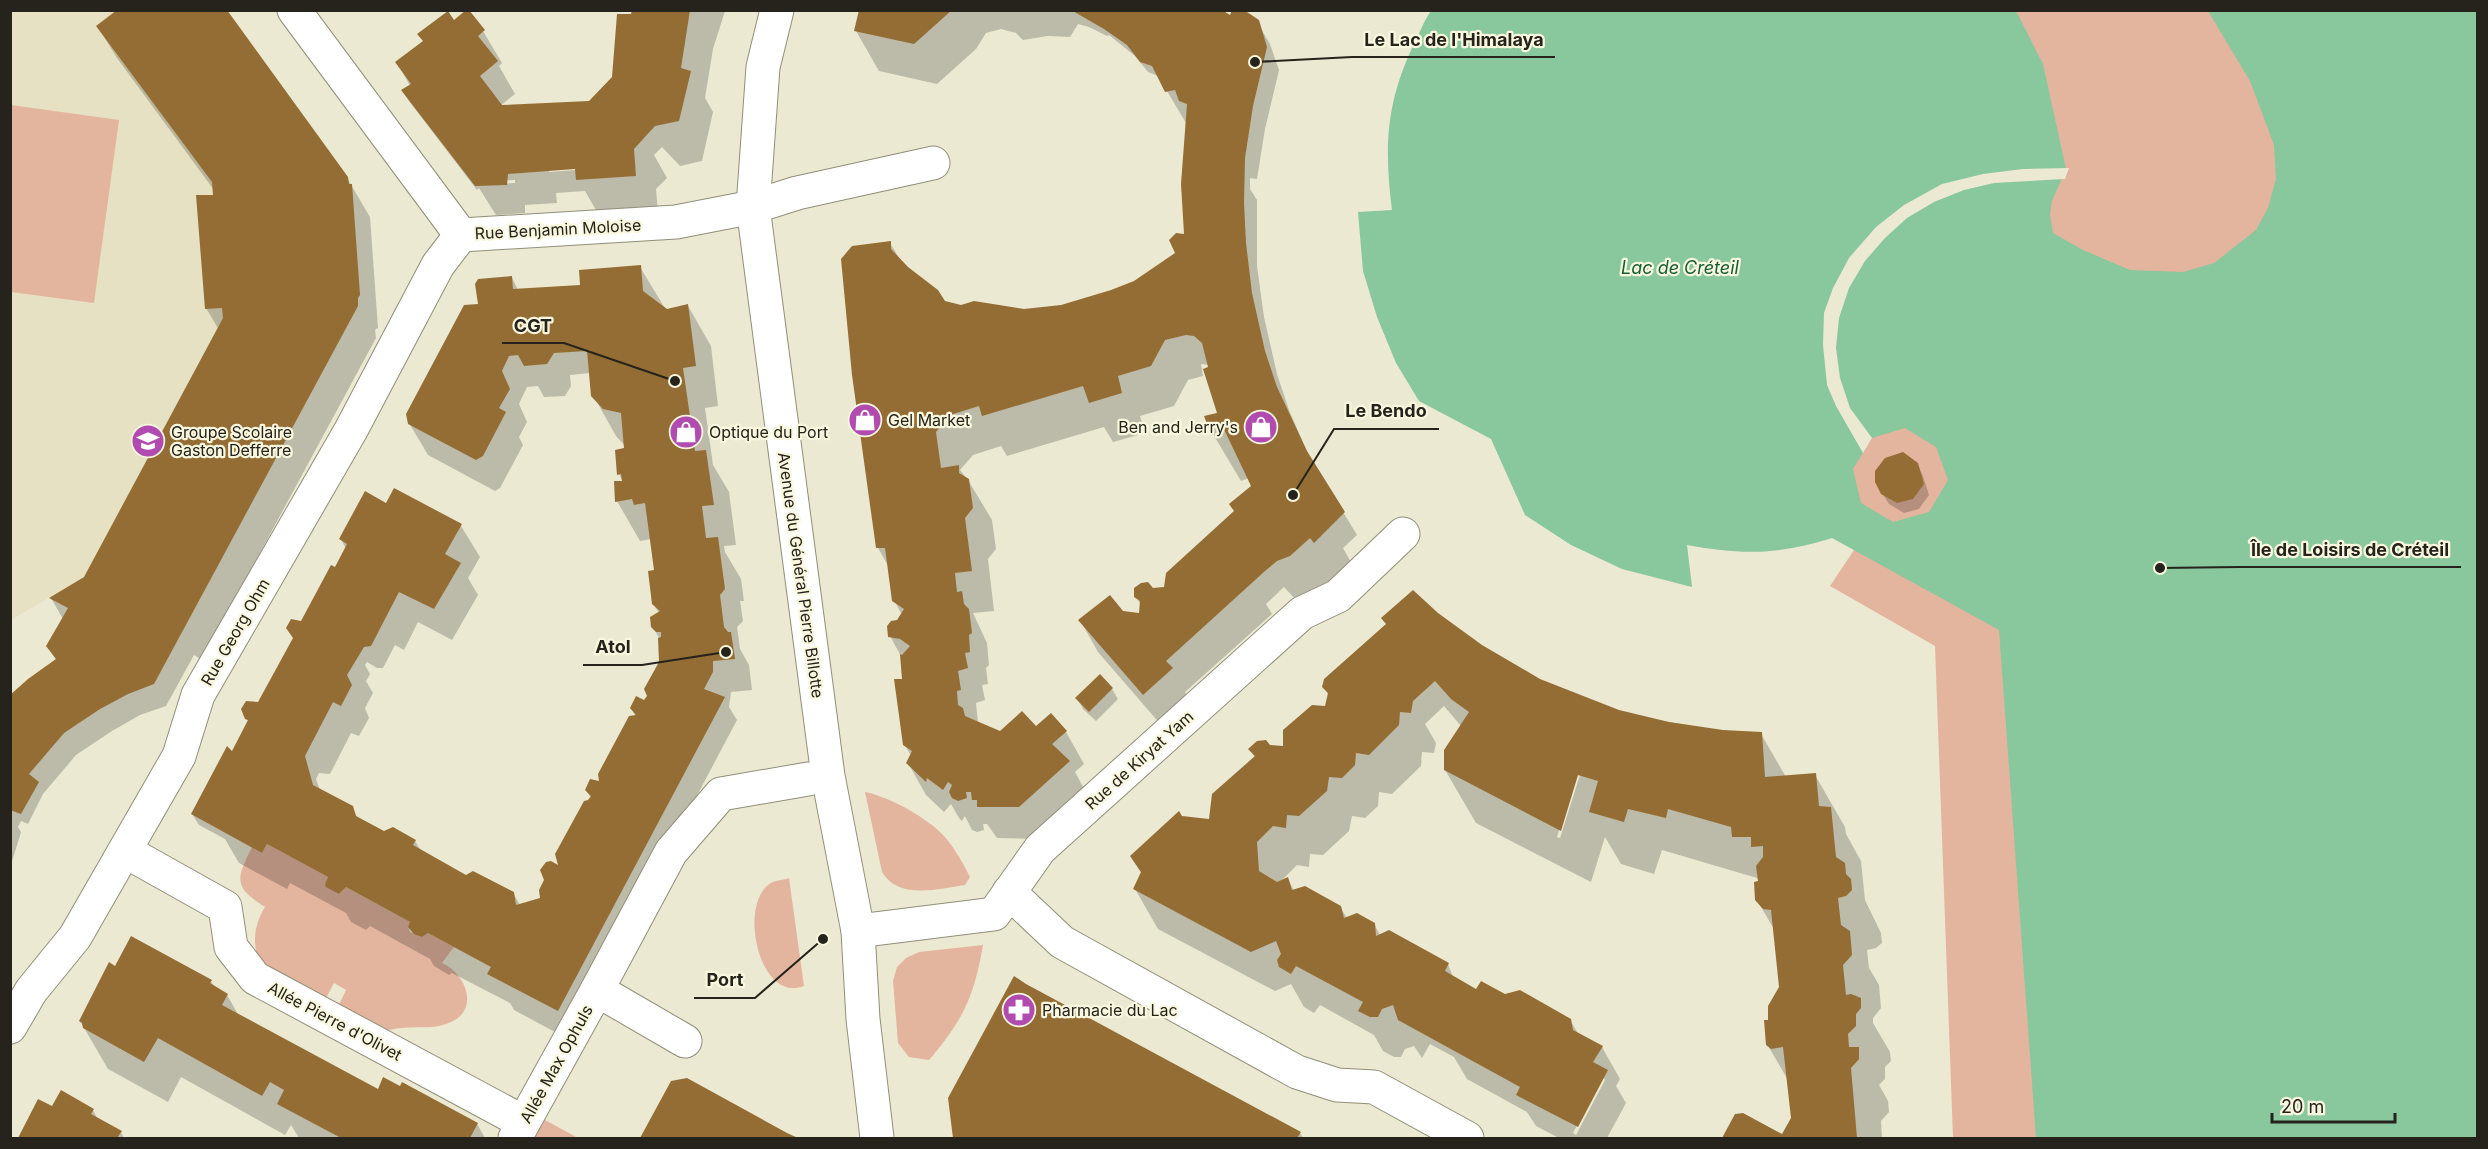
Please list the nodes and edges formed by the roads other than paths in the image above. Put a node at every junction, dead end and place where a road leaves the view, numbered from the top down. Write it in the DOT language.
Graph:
graph roads {
  1 [pos="294,10"];
  2 [pos="777,10"];
  3 [pos="933,163"];
  4 [pos="753,207"];
  5 [pos="460,235"];
  6 [pos="1403,534"];
  7 [pos="808,779"];
  8 [pos="125,851"];
  9 [pos="1009,892"];
  10 [pos="858,931"];
  11 [pos="597,990"];
  12 [pos="10,1027"];
  13 [pos="685,1041"];
  14 [pos="519,1130"];
  15 [pos="877,1138"];
  16 [pos="1467,1138"];
  1 -- 5 [label="street, Rue Benjamin Moloise"];
  2 -- 4 [label="street, Avenue du Général Pierre Billotte"];
  3 -- 4 [label="street, Rue Benjamin Moloise"];
  4 -- 5 [label="street, Rue Benjamin Moloise"];
  4 -- 10 [label="street, Avenue du Général Pierre Billotte"];
  5 -- 8 [label="street, Rue Georg Ohm"];
  6 -- 9 [label="street, Rue de Kiryat Yam"];
  7 -- 11 [label="street, Allée Max Ophuls"];
  8 -- 12 [label="street, Rue Georg Ohm"];
  8 -- 14 [label="street, Allée Pierre d'Olivet"];
  9 -- 10 [label="street, Rue de Kiryat Yam"];
  9 -- 16 [label="street"];
  10 -- 15 [label="street, Avenue du Général Pierre Billotte"];
  11 -- 13 [label="street"];
  11 -- 14 [label="street, Allée Max Ophuls"];
}
